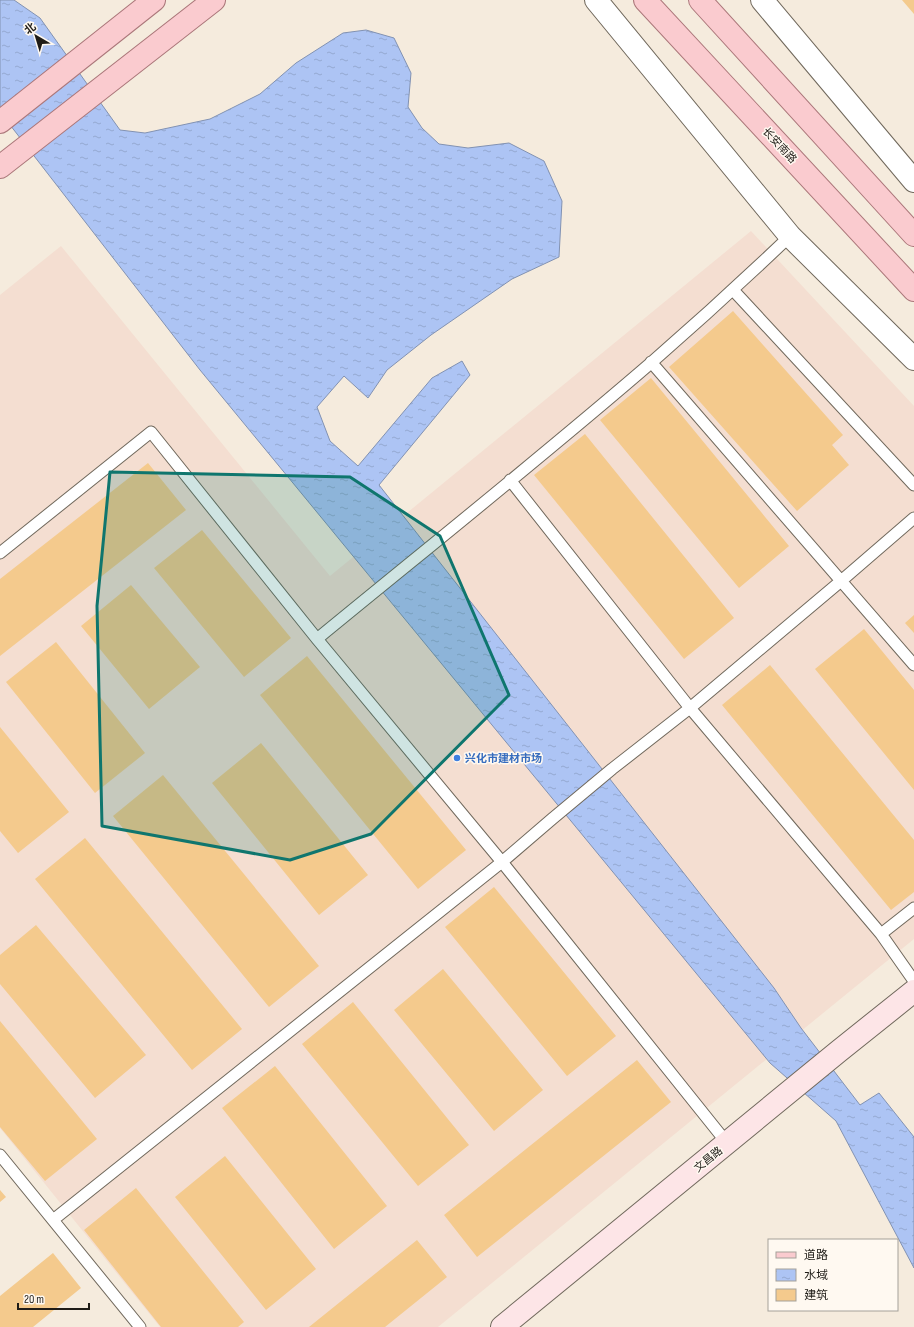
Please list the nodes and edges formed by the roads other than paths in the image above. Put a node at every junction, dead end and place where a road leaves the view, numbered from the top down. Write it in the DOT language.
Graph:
graph roads {
  1 [pos="154,0"];
  2 [pos="214,0"];
  3 [pos="596,0"];
  4 [pos="645,0"];
  5 [pos="700,0"];
  6 [pos="762,0"];
  7 [pos="0,122"];
  8 [pos="4,164"];
  9 [pos="914,181"];
  10 [pos="914,235"];
  11 [pos="790,236"];
  12 [pos="733,290"];
  13 [pos="914,290"];
  14 [pos="914,359"];
  15 [pos="651,362"];
  16 [pos="510,480"];
  17 [pos="914,485"];
  18 [pos="914,518"];
  19 [pos="0,553"];
  20 [pos="841,581"];
  21 [pos="318,639"];
  22 [pos="914,666"];
  23 [pos="690,708"];
  24 [pos="502,862"];
  25 [pos="914,908"];
  26 [pos="881,934"];
  27 [pos="914,981"];
  28 [pos="914,991"];
  29 [pos="727,1143"];
  30 [pos="0,1156"];
  31 [pos="53,1220"];
  32 [pos="140,1327"];
  33 [pos="502,1327"];
  1 -- 7 [label="main road"];
  2 -- 8 [label="main road"];
  3 -- 11 [label="street"];
  4 -- 13 [label="main road, 长安南路"];
  5 -- 10 [label="main road"];
  6 -- 9 [label="street"];
  11 -- 12 [label="lane"];
  11 -- 14 [label="street"];
  12 -- 15 [label="lane"];
  12 -- 17 [label="lane"];
  15 -- 16 [label="lane"];
  15 -- 20 [label="lane"];
  16 -- 21 [label="lane"];
  16 -- 23 [label="lane"];
  18 -- 20 [label="lane"];
  19 -- 21 [label="lane"];
  20 -- 22 [label="lane"];
  20 -- 23 [label="lane"];
  21 -- 24 [label="lane"];
  23 -- 24 [label="lane"];
  23 -- 26 [label="lane"];
  24 -- 29 [label="lane"];
  24 -- 31 [label="lane"];
  25 -- 26 [label="lane"];
  26 -- 27 [label="lane"];
  28 -- 29 [label="street, 文昌路"];
  29 -- 33 [label="street, 文昌路"];
  30 -- 31 [label="lane"];
  31 -- 32 [label="lane"];
}
